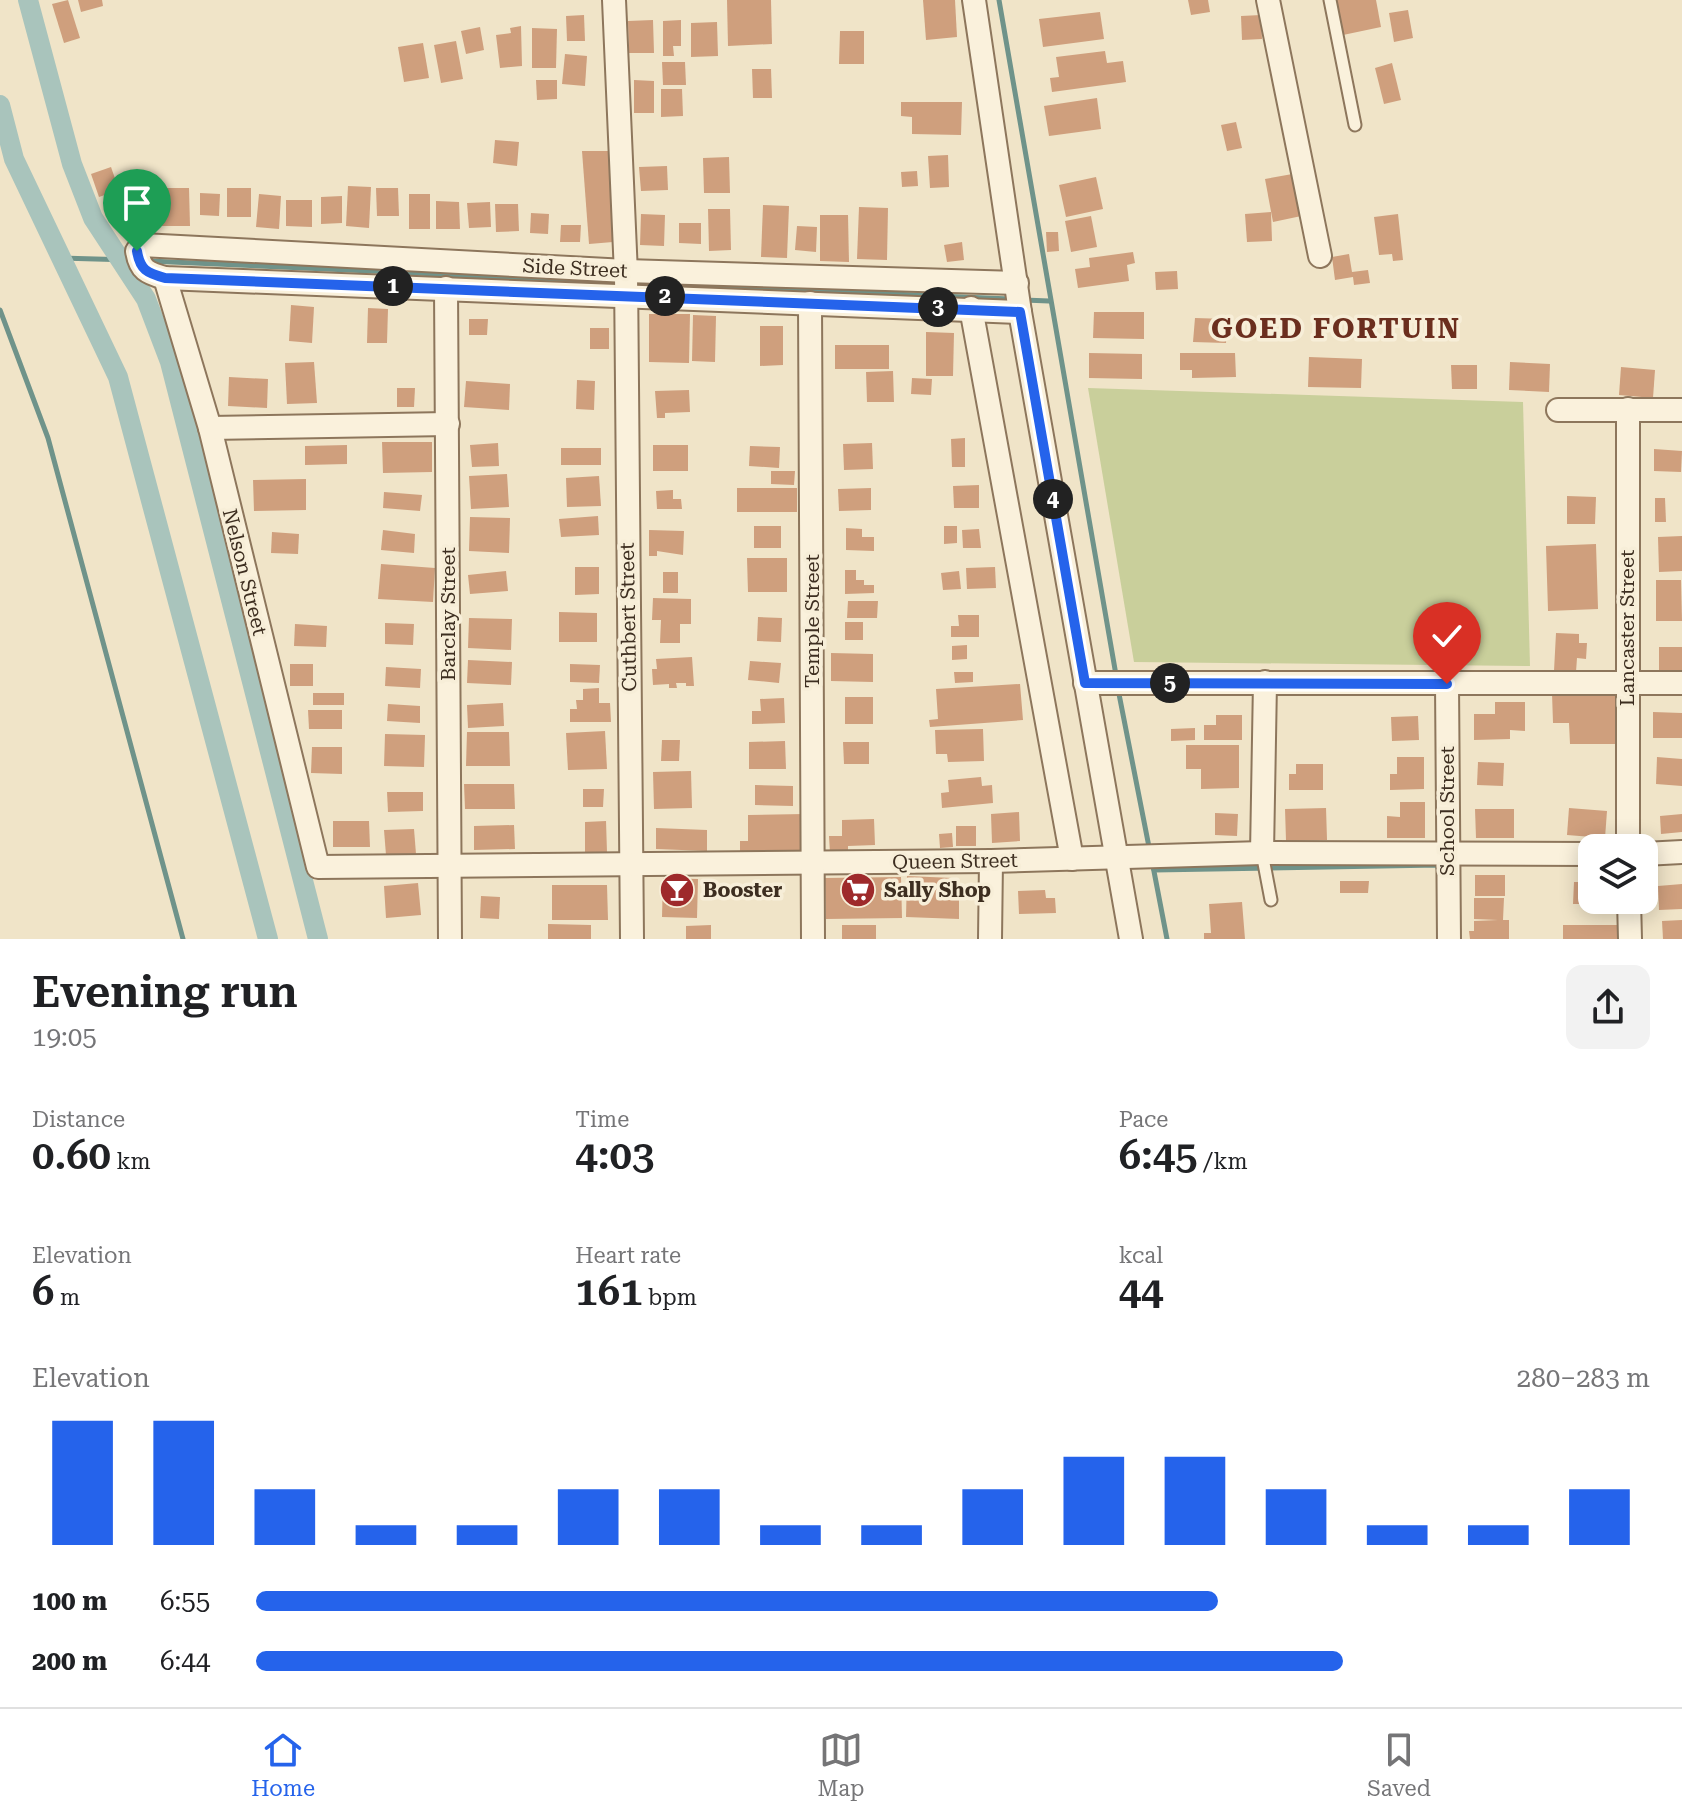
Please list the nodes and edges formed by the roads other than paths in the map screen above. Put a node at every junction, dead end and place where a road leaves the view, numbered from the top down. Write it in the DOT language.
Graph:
graph roads {
  1 [pos="614,0"];
  2 [pos="974,0"];
  3 [pos="1268,0"];
  4 [pos="1330,0"];
  5 [pos="1355,125"];
  6 [pos="1320,256"];
  7 [pos="165,278"];
  8 [pos="626,283"];
  9 [pos="1017,283"];
  10 [pos="446,288"];
  11 [pos="810,303"];
  12 [pos="971,308"];
  13 [pos="1020,312"];
  14 [pos="1628,409"];
  15 [pos="1558,410"];
  16 [pos="1682,410"];
  17 [pos="448,424"];
  18 [pos="210,428"];
  19 [pos="1265,682"];
  20 [pos="1627,682"];
  21 [pos="1085,683"];
  22 [pos="1682,683"];
  23 [pos="1447,684"];
  24 [pos="1628,834"];
  25 [pos="1447,852"];
  26 [pos="1682,852"];
  27 [pos="1658,853"];
  28 [pos="1578,854"];
  29 [pos="1263,858"];
  30 [pos="1072,859"];
  31 [pos="1114,859"];
  32 [pos="991,861"];
  33 [pos="814,862"];
  34 [pos="632,864"];
  35 [pos="318,867"];
  36 [pos="449,867"];
  37 [pos="1271,900"];
  38 [pos="1629,914"];
  39 [pos="450,939"];
  40 [pos="632,939"];
  41 [pos="813,939"];
  42 [pos="990,939"];
  43 [pos="1131,939"];
  44 [pos="1449,939"];
  45 [pos="1630,939"];
  1 -- 8 [label="street"];
  2 -- 9 [label="street"];
  3 -- 6 [label="street"];
  4 -- 5 [label="lane"];
  7 -- 8 [label="street, Side Street"];
  7 -- 10 [label="street"];
  7 -- 18 [label="street, Nelson Street"];
  8 -- 9 [label="street, Side Street"];
  8 -- 10 [label="street"];
  8 -- 11 [label="street"];
  8 -- 34 [label="street, Cuthbert Street"];
  9 -- 13 [label="street"];
  10 -- 17 [label="street, Barclay Street"];
  11 -- 12 [label="street"];
  11 -- 33 [label="street, Temple Street"];
  12 -- 13 [label="street"];
  12 -- 30 [label="street"];
  13 -- 21 [label="street"];
  14 -- 15 [label="street"];
  14 -- 16 [label="street"];
  14 -- 20 [label="street, Lancaster Street"];
  17 -- 18 [label="street"];
  17 -- 36 [label="street, Barclay Street"];
  18 -- 35 [label="street, Nelson Street"];
  19 -- 21 [label="street"];
  19 -- 23 [label="street"];
  19 -- 29 [label="street"];
  20 -- 22 [label="street"];
  20 -- 23 [label="street"];
  20 -- 24 [label="street, Lancaster Street"];
  21 -- 31 [label="street"];
  23 -- 25 [label="street, School Street"];
  25 -- 28 [label="street, Queen Street"];
  25 -- 29 [label="street, Queen Street"];
  25 -- 44 [label="street, School Street"];
  26 -- 27 [label="street"];
  29 -- 31 [label="street, Queen Street"];
  29 -- 37 [label="lane"];
  30 -- 31 [label="street, Queen Street"];
  30 -- 32 [label="street, Queen Street"];
  31 -- 43 [label="street"];
  32 -- 33 [label="street, Queen Street"];
  32 -- 42 [label="street"];
  33 -- 34 [label="street, Queen Street"];
  33 -- 41 [label="street, Temple Street"];
  34 -- 36 [label="street, Queen Street"];
  34 -- 40 [label="street, Cuthbert Street"];
  35 -- 36 [label="street, Queen Street"];
  36 -- 39 [label="street, Barclay Street"];
  38 -- 45 [label="street"];
}
